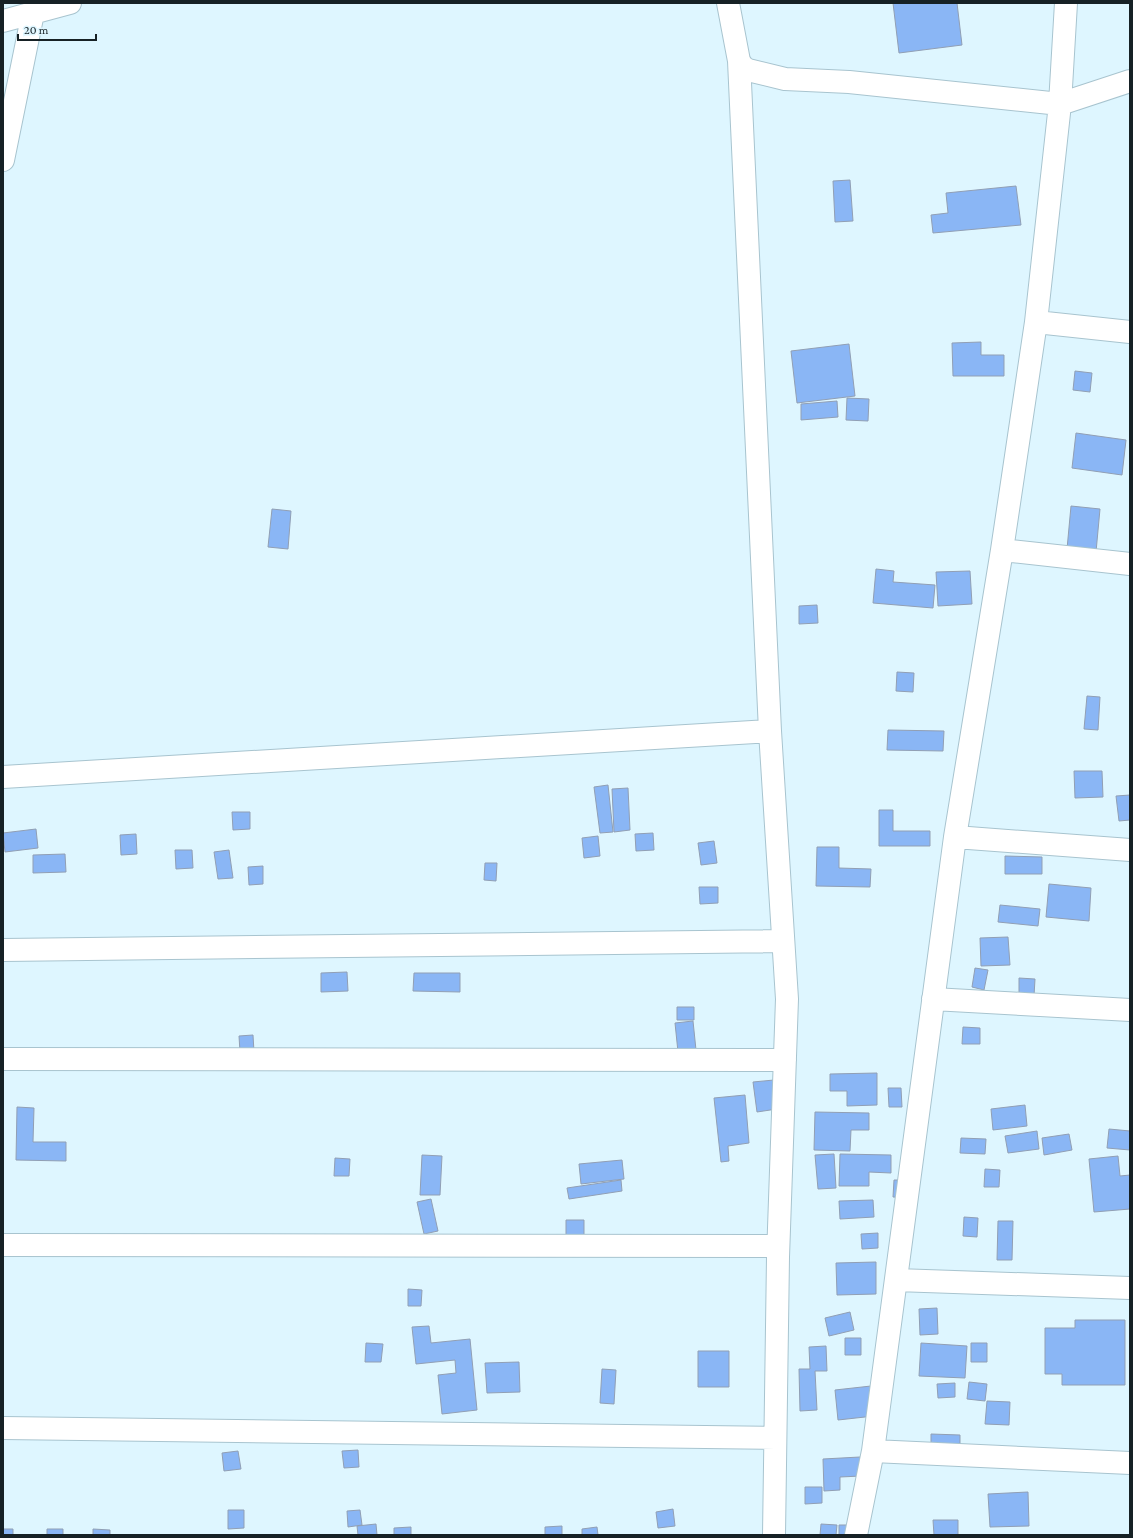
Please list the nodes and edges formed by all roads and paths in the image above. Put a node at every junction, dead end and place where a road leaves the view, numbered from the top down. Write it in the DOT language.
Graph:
graph roads {
  1 [pos="70,3"];
  2 [pos="728,3"];
  3 [pos="1066,3"];
  4 [pos="34,8"];
  5 [pos="3,21"];
  6 [pos="739,61"];
  7 [pos="1130,81"];
  8 [pos="1060,104"];
  9 [pos="3,160"];
  10 [pos="1036,322"];
  11 [pos="1130,332"];
  12 [pos="1002,550"];
  13 [pos="1130,564"];
  14 [pos="770,731"];
  15 [pos="3,777"];
  16 [pos="955,837"];
  17 [pos="1130,850"];
  18 [pos="783,941"];
  19 [pos="3,950"];
  20 [pos="933,999"];
  21 [pos="1130,1010"];
  22 [pos="3,1059"];
  23 [pos="785,1060"];
  24 [pos="3,1245"];
  25 [pos="778,1246"];
  26 [pos="896,1280"];
  27 [pos="1130,1288"];
  28 [pos="3,1428"];
  29 [pos="775,1438"];
  30 [pos="873,1451"];
  31 [pos="1130,1463"];
  32 [pos="774,1535"];
  33 [pos="856,1535"];
  1 -- 4 [label="street"];
  2 -- 6 [label="street"];
  3 -- 8 [label="street"];
  4 -- 5 [label="street"];
  4 -- 9 [label="street"];
  6 -- 8 [label="street"];
  6 -- 14 [label="street"];
  7 -- 8 [label="street"];
  8 -- 10 [label="street"];
  10 -- 11 [label="street"];
  10 -- 12 [label="street"];
  12 -- 13 [label="street"];
  12 -- 16 [label="street"];
  14 -- 15 [label="street"];
  14 -- 18 [label="street"];
  16 -- 17 [label="street"];
  16 -- 20 [label="street"];
  18 -- 19 [label="street"];
  18 -- 23 [label="street"];
  20 -- 21 [label="street"];
  20 -- 26 [label="street"];
  22 -- 23 [label="street"];
  23 -- 25 [label="street"];
  24 -- 25 [label="street"];
  25 -- 29 [label="street"];
  26 -- 27 [label="street"];
  26 -- 30 [label="street"];
  28 -- 29 [label="street"];
  29 -- 32 [label="street"];
  30 -- 31 [label="street"];
  30 -- 33 [label="street"];
}
